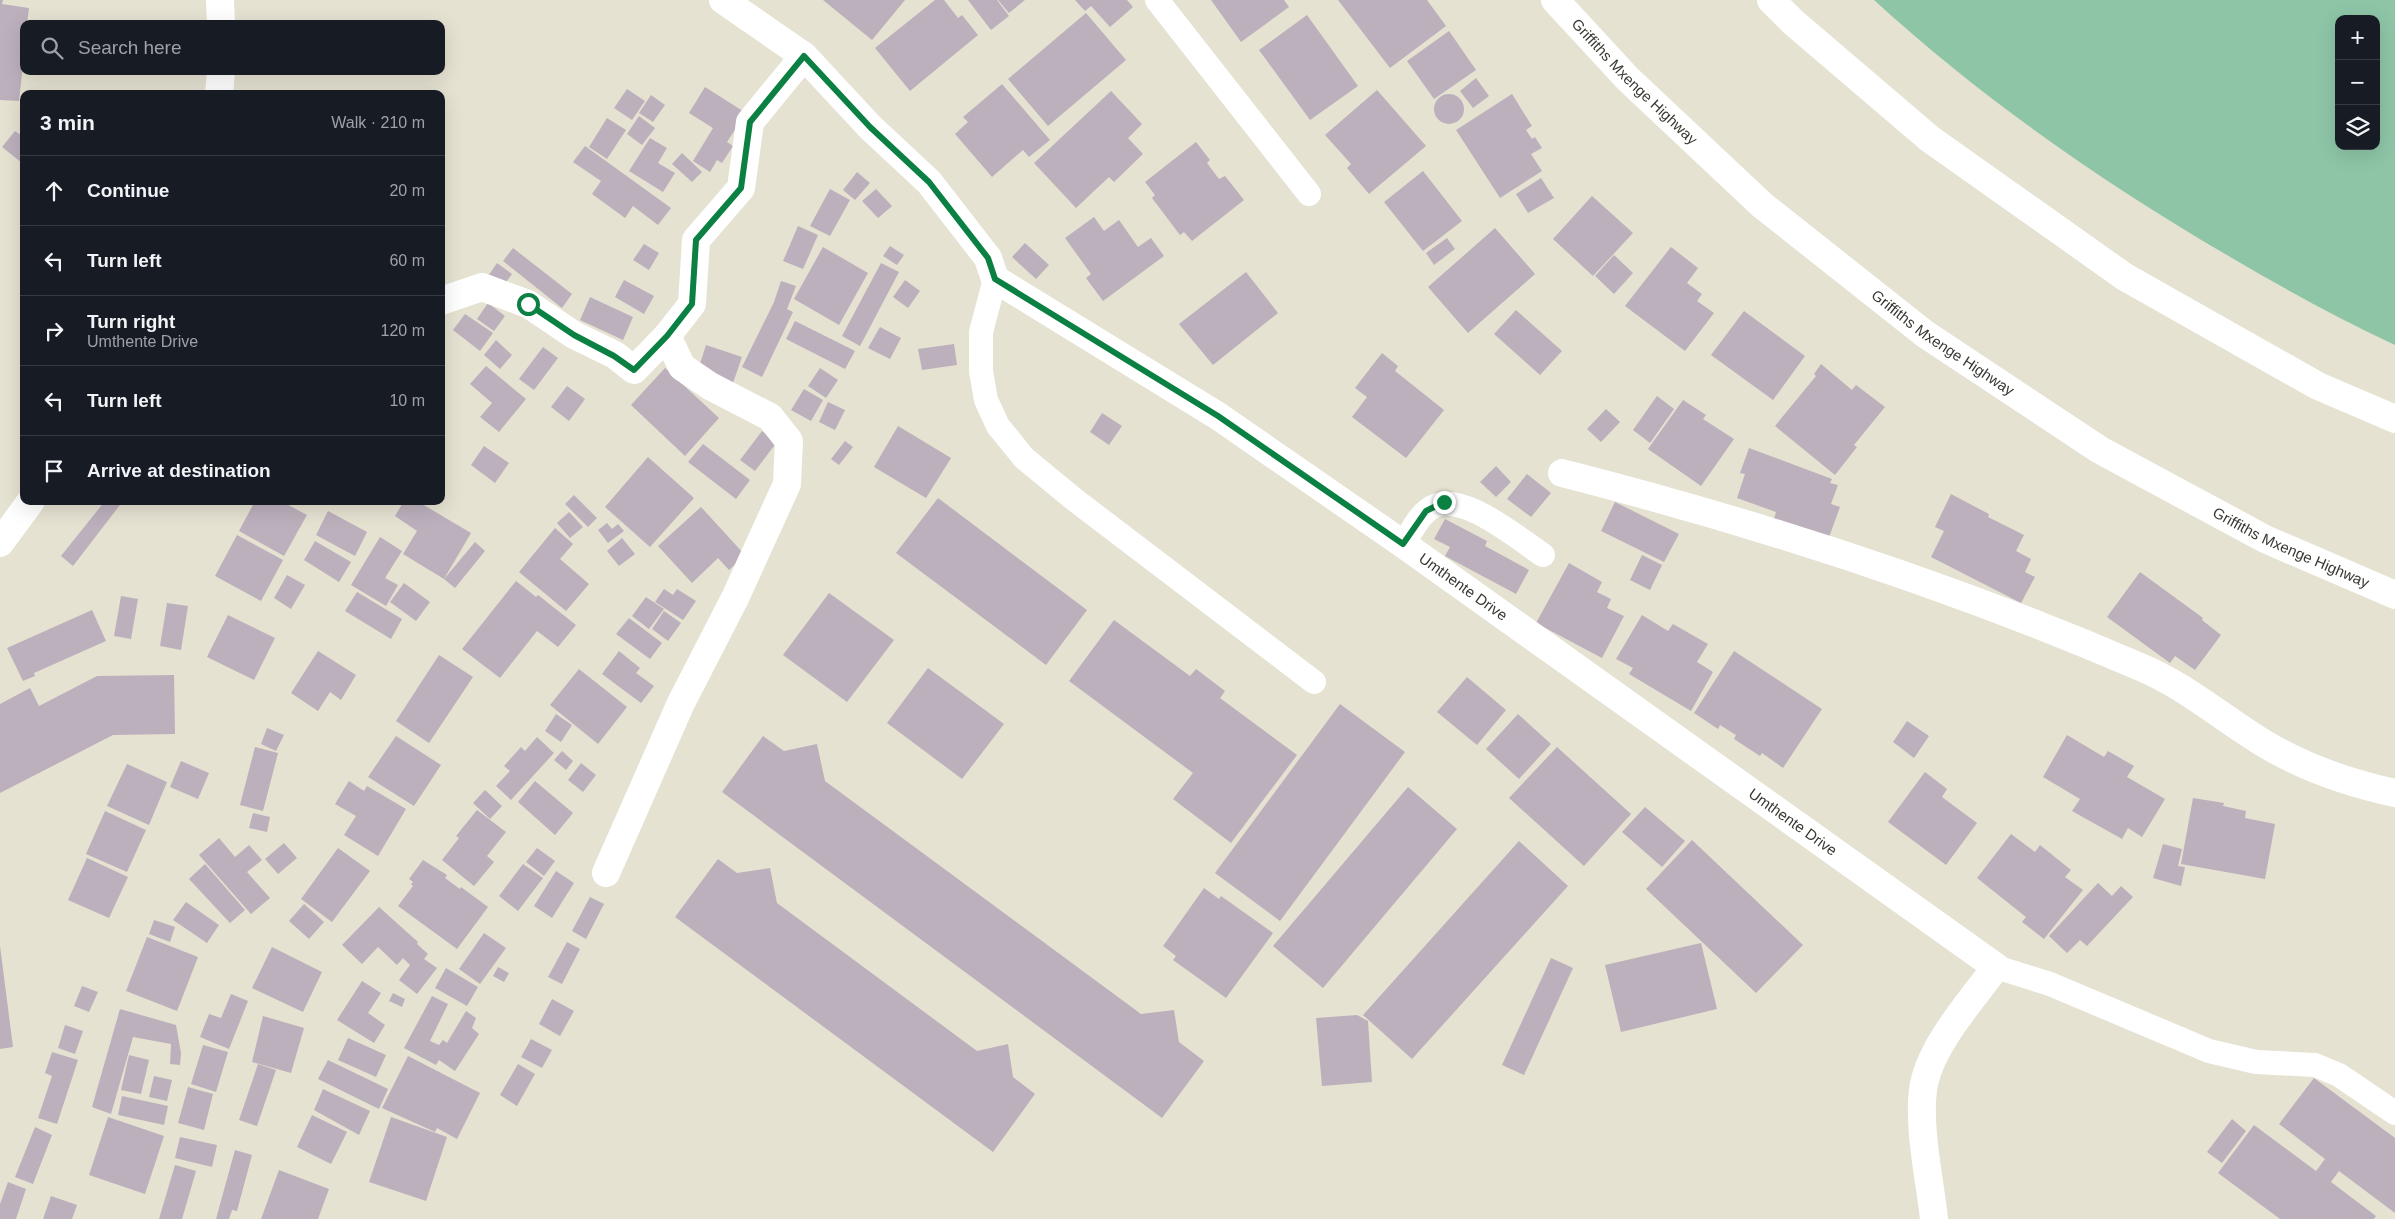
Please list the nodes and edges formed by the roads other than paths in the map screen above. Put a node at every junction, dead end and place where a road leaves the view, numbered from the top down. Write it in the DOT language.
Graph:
graph roads {
  1 [pos="220,0"];
  2 [pos="723,0"];
  3 [pos="1157,0"];
  4 [pos="1555,0"];
  5 [pos="1771,0"];
  6 [pos="221,20"];
  7 [pos="804,56"];
  8 [pos="221,75"];
  9 [pos="220,90"];
  10 [pos="1309,194"];
  11 [pos="995,279"];
  12 [pos="445,300"];
  13 [pos="667,336"];
  14 [pos="2395,419"];
  15 [pos="1562,472"];
  16 [pos="28,505"];
  17 [pos="0,542"];
  18 [pos="1403,544"];
  19 [pos="1543,555"];
  20 [pos="2395,594"];
  21 [pos="1314,682"];
  22 [pos="2395,793"];
  23 [pos="606,873"];
  24 [pos="1996,967"];
  25 [pos="2395,1112"];
  26 [pos="1934,1219"];
  1 -- 6 [label="street"];
  2 -- 7 [label="street"];
  3 -- 10 [label="lane"];
  4 -- 20 [label="street, Griffiths Mxenge Highway"];
  5 -- 14 [label="street"];
  7 -- 11 [label="street"];
  7 -- 13 [label="street"];
  8 -- 9 [label="street"];
  11 -- 18 [label="street, Umthente Drive"];
  11 -- 21 [label="lane"];
  12 -- 13 [label="street"];
  13 -- 23 [label="street"];
  15 -- 22 [label="street"];
  16 -- 17 [label="street"];
  18 -- 19 [label="lane"];
  18 -- 24 [label="street, Umthente Drive"];
  24 -- 25 [label="lane"];
  24 -- 26 [label="street"];
}
